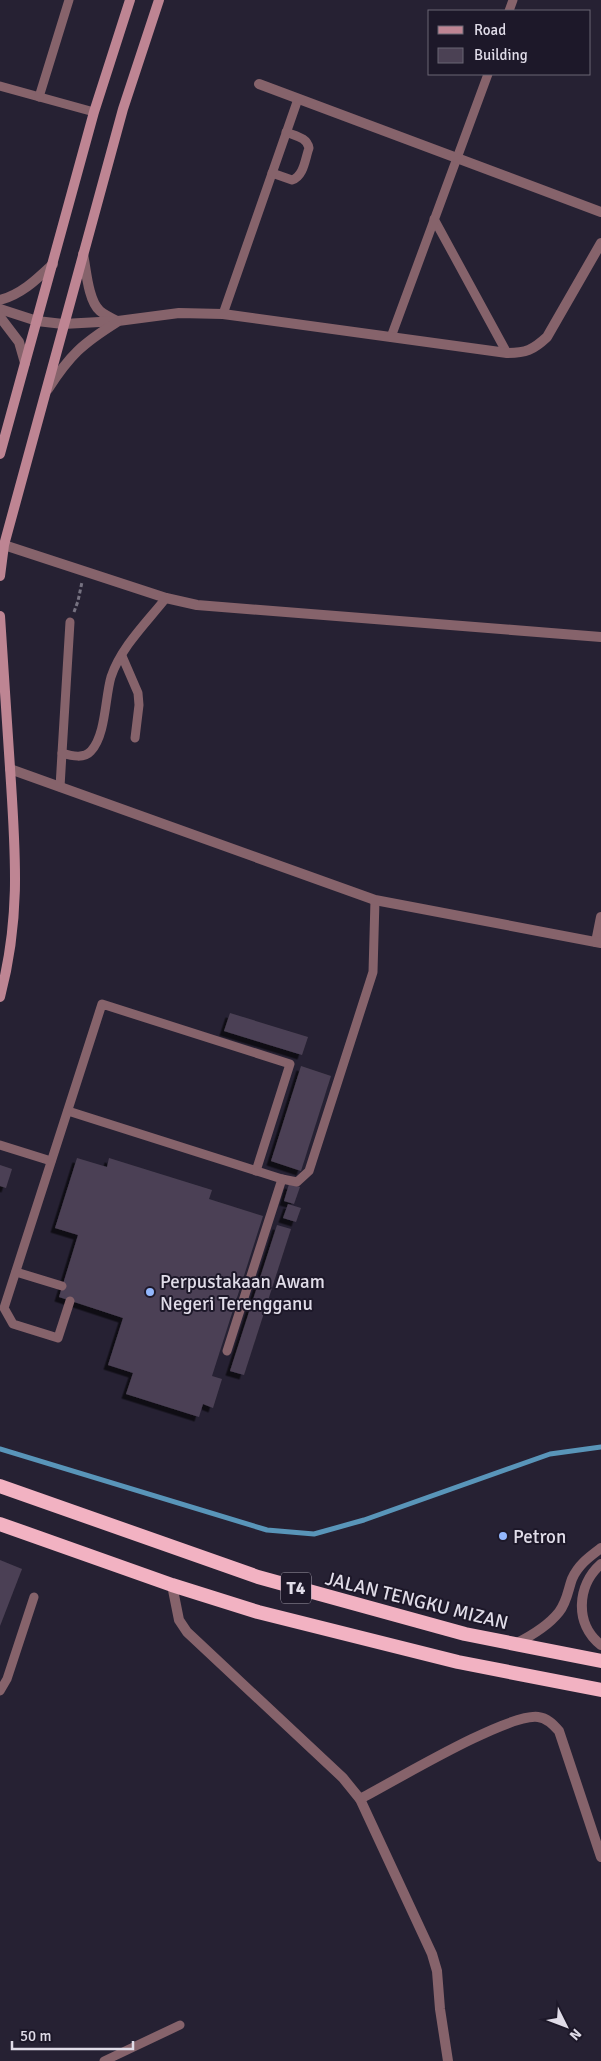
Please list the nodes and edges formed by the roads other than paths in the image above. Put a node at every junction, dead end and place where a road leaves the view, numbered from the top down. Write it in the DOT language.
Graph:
graph roads {
  1 [pos="68,0"];
  2 [pos="130,0"];
  3 [pos="159,0"];
  4 [pos="488,75"];
  5 [pos="259,84"];
  6 [pos="0,86"];
  7 [pos="39,97"];
  8 [pos="298,98"];
  9 [pos="94,112"];
  10 [pos="286,132"];
  11 [pos="457,158"];
  12 [pos="272,173"];
  13 [pos="601,212"];
  14 [pos="434,219"];
  15 [pos="601,243"];
  16 [pos="82,254"];
  17 [pos="53,264"];
  18 [pos="0,300"];
  19 [pos="0,309"];
  20 [pos="223,314"];
  21 [pos="0,317"];
  22 [pos="37,321"];
  23 [pos="118,322"];
  24 [pos="63,324"];
  25 [pos="392,337"];
  26 [pos="507,353"];
  27 [pos="25,363"];
  28 [pos="44,394"];
  29 [pos="0,454"];
  30 [pos="4,545"];
  31 [pos="0,576"];
  32 [pos="166,598"];
  33 [pos="0,616"];
  34 [pos="70,622"];
  35 [pos="601,637"];
  36 [pos="122,656"];
  37 [pos="135,738"];
  38 [pos="62,753"];
  39 [pos="10,769"];
  40 [pos="60,787"];
  41 [pos="375,900"];
  42 [pos="601,918"];
  43 [pos="599,943"];
  44 [pos="0,997"];
  45 [pos="68,1111"];
  46 [pos="0,1145"];
  47 [pos="51,1161"];
  48 [pos="256,1171"];
  49 [pos="282,1179"];
  50 [pos="16,1272"];
  51 [pos="62,1286"];
  52 [pos="70,1301"];
  53 [pos="227,1351"];
  54 [pos="0,1486"];
  55 [pos="0,1524"];
  56 [pos="601,1548"];
  57 [pos="601,1564"];
  58 [pos="172,1585"];
  59 [pos="34,1597"];
  60 [pos="516,1644"];
  61 [pos="601,1645"];
  62 [pos="601,1661"];
  63 [pos="601,1690"];
  64 [pos="0,1691"];
  65 [pos="360,1799"];
  66 [pos="601,1857"];
  67 [pos="180,2025"];
  68 [pos="104,2061"];
  69 [pos="448,2061"];
  1 -- 7 [label="lane"];
  2 -- 9 [label="main road"];
  3 -- 16 [label="main road"];
  4 -- 11 [label="lane"];
  5 -- 8 [label="street"];
  6 -- 7 [label="lane"];
  7 -- 9 [label="lane"];
  8 -- 10 [label="lane"];
  8 -- 11 [label="street"];
  9 -- 17 [label="main road"];
  10 -- 12 [label="lane"];
  10 -- 12 [label="lane"];
  11 -- 13 [label="street"];
  11 -- 14 [label="lane"];
  12 -- 20 [label="lane"];
  14 -- 25 [label="lane"];
  14 -- 26 [label="lane"];
  15 -- 26 [label="street"];
  16 -- 23 [label="street"];
  16 -- 24 [label="main road"];
  17 -- 18 [label="street"];
  17 -- 22 [label="main road"];
  19 -- 22 [label="street"];
  20 -- 23 [label="street"];
  20 -- 25 [label="street"];
  21 -- 27 [label="street"];
  22 -- 24 [label="street"];
  22 -- 27 [label="main road"];
  23 -- 24 [label="street"];
  23 -- 28 [label="street"];
  24 -- 28 [label="main road"];
  25 -- 26 [label="street"];
  27 -- 29 [label="main road"];
  28 -- 30 [label="main road"];
  30 -- 31 [label="main road"];
  30 -- 32 [label="street"];
  32 -- 35 [label="street"];
  32 -- 36 [label="lane"];
  33 -- 39 [label="main road"];
  34 -- 38 [label="lane"];
  36 -- 37 [label="lane"];
  36 -- 38 [label="lane"];
  38 -- 40 [label="lane"];
  39 -- 40 [label="street"];
  39 -- 44 [label="main road"];
  40 -- 41 [label="street"];
  41 -- 43 [label="street"];
  41 -- 49 [label="lane"];
  42 -- 43 [label="street"];
  45 -- 47 [label="lane"];
  45 -- 48 [label="lane"];
  45 -- 48 [label="lane"];
  46 -- 47 [label="lane"];
  47 -- 50 [label="lane"];
  48 -- 49 [label="lane"];
  49 -- 53 [label="lane"];
  50 -- 51 [label="lane"];
  50 -- 52 [label="lane"];
  54 -- 60 [label="highway, JALAN TENGKU MIZAN / T4"];
  55 -- 58 [label="highway, T4"];
  56 -- 60 [label="street"];
  57 -- 61 [label="street"];
  58 -- 63 [label="highway, T4"];
  58 -- 65 [label="street"];
  59 -- 64 [label="lane"];
  60 -- 62 [label="highway, JALAN TENGKU MIZAN / T4"];
  65 -- 66 [label="street"];
  65 -- 69 [label="street"];
  67 -- 68 [label="lane"];
}
